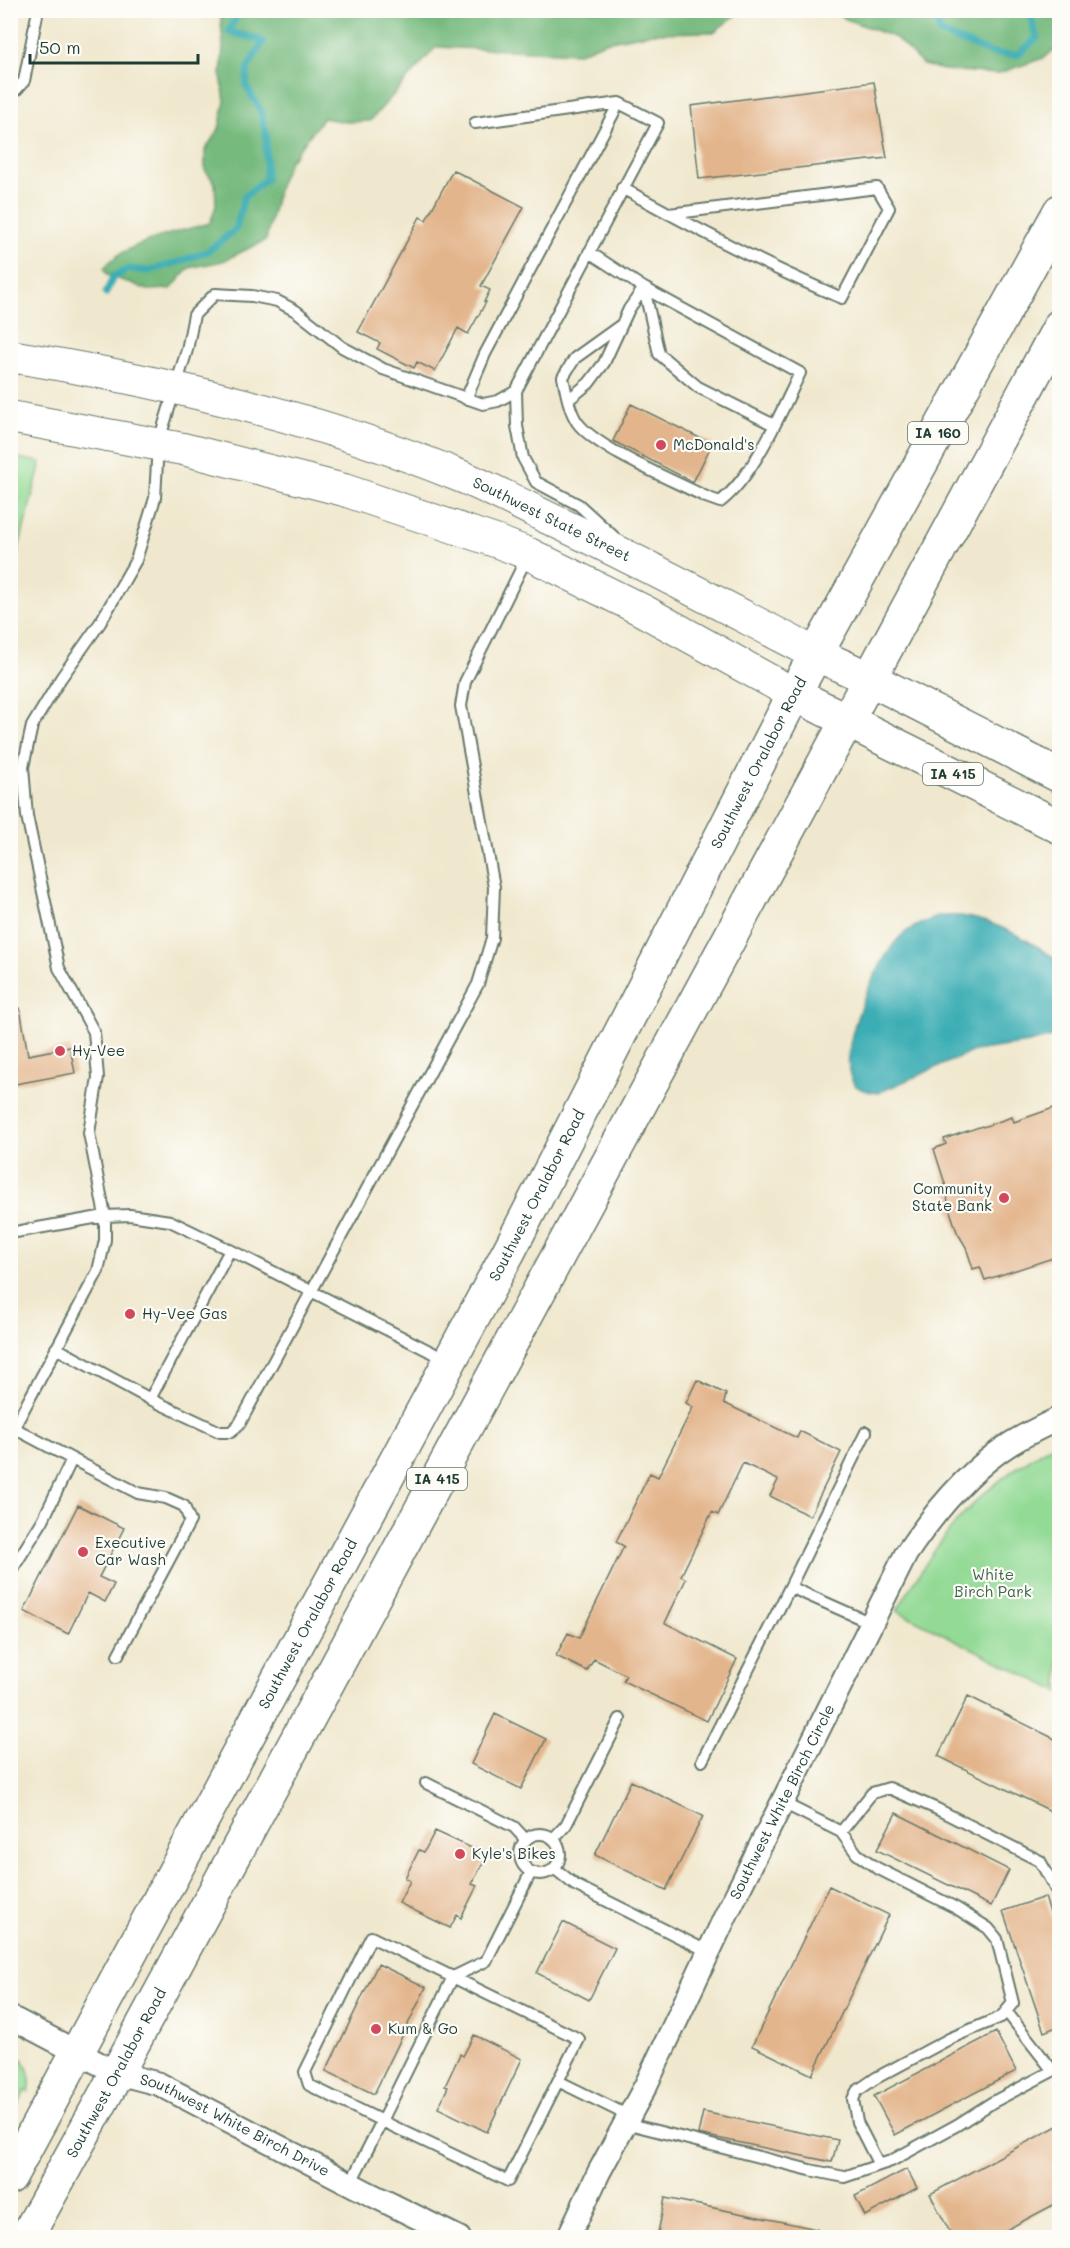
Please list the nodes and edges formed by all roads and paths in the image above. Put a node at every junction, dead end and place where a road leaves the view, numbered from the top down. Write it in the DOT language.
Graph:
graph roads {
  1 [pos="38,10"];
  2 [pos="10,91"];
  3 [pos="619,103"];
  4 [pos="475,123"];
  5 [pos="622,189"];
  6 [pos="1059,211"];
  7 [pos="669,214"];
  8 [pos="589,252"];
  9 [pos="644,288"];
  10 [pos="621,325"];
  11 [pos="1059,326"];
  12 [pos="10,356"];
  13 [pos="174,389"];
  14 [pos="516,391"];
  15 [pos="466,399"];
  16 [pos="568,400"];
  17 [pos="10,417"];
  18 [pos="774,425"];
  19 [pos="158,444"];
  20 [pos="529,554"];
  21 [pos="642,562"];
  22 [pos="816,654"];
  23 [pos="870,680"];
  24 [pos="794,694"];
  25 [pos="846,721"];
  26 [pos="1059,776"];
  27 [pos="1059,827"];
  28 [pos="105,1216"];
  29 [pos="10,1233"];
  30 [pos="230,1250"];
  31 [pos="313,1292"];
  32 [pos="56,1348"];
  33 [pos="449,1362"];
  34 [pos="150,1400"];
  35 [pos="1059,1418"];
  36 [pos="12,1431"];
  37 [pos="866,1432"];
  38 [pos="72,1459"];
  39 [pos="10,1574"];
  40 [pos="790,1587"];
  41 [pos="871,1623"];
  42 [pos="118,1655"];
  43 [pos="620,1719"];
  44 [pos="702,1761"];
  45 [pos="426,1783"];
  46 [pos="783,1803"];
  47 [pos="841,1832"];
  48 [pos="553,1839"];
  49 [pos="526,1840"];
  50 [pos="554,1868"];
  51 [pos="531,1872"];
  52 [pos="1059,1897"];
  53 [pos="709,1952"];
  54 [pos="453,1977"];
  55 [pos="1006,2011"];
  56 [pos="10,2017"];
  57 [pos="78,2053"];
  58 [pos="1056,2069"];
  59 [pos="117,2073"];
  60 [pos="558,2080"];
  61 [pos="627,2119"];
  62 [pos="382,2121"];
  63 [pos="879,2165"];
  64 [pos="10,2177"];
  65 [pos="350,2184"];
  66 [pos="26,2238"];
  67 [pos="459,2238"];
  68 [pos="568,2238"];
  1 -- 2 [label="lane"];
  3 -- 4 [label="lane"];
  3 -- 5 [label="lane"];
  3 -- 15 [label="lane"];
  5 -- 7 [label="lane"];
  5 -- 8 [label="lane"];
  6 -- 22 [label="main road, Southwest Oralabor Road / IA 160"];
  7 -- 7 [label="lane"];
  8 -- 9 [label="lane"];
  8 -- 14 [label="lane"];
  9 -- 10 [label="lane"];
  9 -- 18 [label="lane"];
  9 -- 18 [label="lane"];
  10 -- 16 [label="lane"];
  10 -- 16 [label="lane"];
  11 -- 23 [label="main road, Southwest Oralabor Road"];
  12 -- 13 [label="main road, Southwest State Street"];
  13 -- 15 [label="lane"];
  13 -- 19 [label="lane"];
  13 -- 21 [label="main road, Southwest State Street"];
  14 -- 15 [label="lane"];
  14 -- 21 [label="lane"];
  16 -- 18 [label="lane"];
  17 -- 19 [label="main road"];
  19 -- 20 [label="main road"];
  19 -- 28 [label="lane"];
  20 -- 24 [label="main road"];
  20 -- 31 [label="lane"];
  21 -- 22 [label="main road, Southwest State Street"];
  22 -- 23 [label="main road, Southwest State Street"];
  22 -- 24 [label="main road, Southwest Oralabor Road / IA 415"];
  23 -- 25 [label="main road, Southwest Oralabor Road"];
  23 -- 26 [label="main road, Southwest State Street"];
  24 -- 25 [label="main road"];
  24 -- 33 [label="main road, Southwest Oralabor Road / IA 415"];
  25 -- 27 [label="main road, IA 415"];
  25 -- 59 [label="main road, Southwest Oralabor Road / IA 415"];
  28 -- 29 [label="lane"];
  28 -- 30 [label="lane"];
  28 -- 32 [label="lane"];
  30 -- 31 [label="lane"];
  30 -- 34 [label="lane"];
  31 -- 33 [label="lane"];
  31 -- 34 [label="lane"];
  32 -- 34 [label="lane"];
  32 -- 36 [label="lane"];
  33 -- 57 [label="main road, Southwest Oralabor Road / IA 415"];
  35 -- 41 [label="street, Southwest White Birch Circle"];
  36 -- 38 [label="lane"];
  37 -- 40 [label="lane"];
  38 -- 39 [label="lane"];
  38 -- 42 [label="lane"];
  40 -- 41 [label="lane"];
  40 -- 44 [label="lane"];
  41 -- 46 [label="street, Southwest White Birch Circle"];
  43 -- 48 [label="lane"];
  45 -- 49 [label="lane"];
  46 -- 47 [label="lane"];
  46 -- 53 [label="street, Southwest White Birch Circle"];
  47 -- 52 [label="lane"];
  47 -- 55 [label="lane"];
  48 -- 49 [label="lane"];
  48 -- 50 [label="lane"];
  49 -- 51 [label="lane"];
  50 -- 51 [label="lane"];
  50 -- 53 [label="lane"];
  51 -- 54 [label="lane"];
  53 -- 61 [label="street, Southwest White Birch Circle"];
  54 -- 60 [label="lane"];
  54 -- 62 [label="lane"];
  54 -- 62 [label="lane"];
  55 -- 58 [label="lane"];
  55 -- 63 [label="lane"];
  56 -- 57 [label="street, Southwest White Birch Drive"];
  57 -- 59 [label="street, Southwest White Birch Drive"];
  57 -- 64 [label="main road, Southwest Oralabor Road / IA 415"];
  58 -- 63 [label="lane"];
  59 -- 65 [label="street, Southwest White Birch Drive"];
  59 -- 66 [label="main road, Southwest Oralabor Road / IA 415"];
  60 -- 61 [label="lane"];
  60 -- 62 [label="lane"];
  61 -- 63 [label="lane"];
  61 -- 68 [label="street, Southwest White Birch Circle"];
  62 -- 65 [label="lane"];
  65 -- 67 [label="street, Southwest White Birch Drive"];
}
